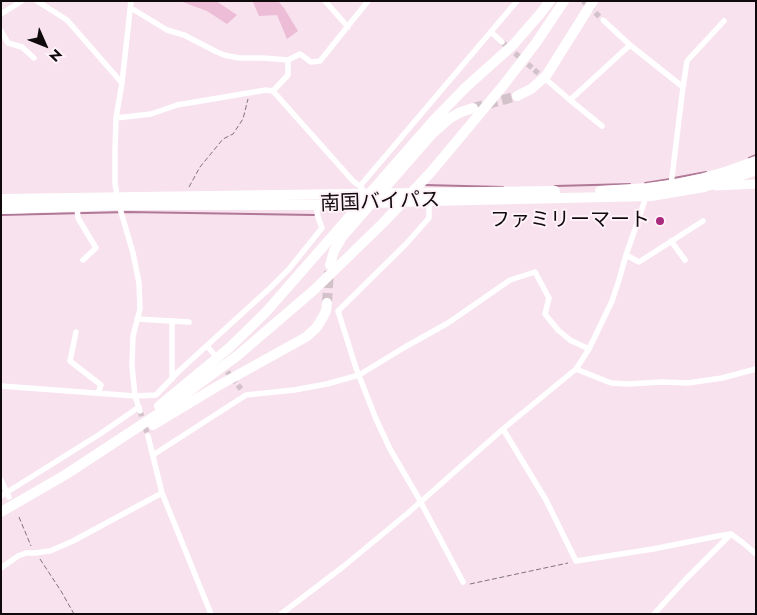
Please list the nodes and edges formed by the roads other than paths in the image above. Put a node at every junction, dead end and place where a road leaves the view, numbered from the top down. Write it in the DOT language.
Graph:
graph roads {
  1 [pos="22,1"];
  2 [pos="37,1"];
  3 [pos="131,1"];
  4 [pos="325,1"];
  5 [pos="368,1"];
  6 [pos="517,1"];
  7 [pos="550,1"];
  8 [pos="564,1"];
  9 [pos="593,1"];
  10 [pos="130,8"];
  11 [pos="1,14"];
  12 [pos="603,20"];
  13 [pos="724,21"];
  14 [pos="348,27"];
  15 [pos="1,31"];
  16 [pos="491,32"];
  17 [pos="502,42"];
  18 [pos="630,45"];
  19 [pos="34,58"];
  20 [pos="288,60"];
  21 [pos="549,82"];
  22 [pos="122,83"];
  23 [pos="683,87"];
  24 [pos="273,92"];
  25 [pos="517,96"];
  26 [pos="570,100"];
  27 [pos="473,108"];
  28 [pos="116,118"];
  29 [pos="602,126"];
  30 [pos="756,161"];
  31 [pos="756,170"];
  32 [pos="671,180"];
  33 [pos="756,184"];
  34 [pos="360,186"];
  35 [pos="704,187"];
  36 [pos="647,192"];
  37 [pos="380,194"];
  38 [pos="1,199"];
  39 [pos="369,199"];
  40 [pos="429,201"];
  41 [pos="359,205"];
  42 [pos="316,206"];
  43 [pos="77,207"];
  44 [pos="119,207"];
  45 [pos="1,209"];
  46 [pos="703,221"];
  47 [pos="672,241"];
  48 [pos="626,255"];
  49 [pos="83,260"];
  50 [pos="685,260"];
  51 [pos="330,265"];
  52 [pos="327,302"];
  53 [pos="138,319"];
  54 [pos="172,321"];
  55 [pos="189,322"];
  56 [pos="76,332"];
  57 [pos="207,346"];
  58 [pos="588,348"];
  59 [pos="213,353"];
  60 [pos="576,369"];
  61 [pos="756,369"];
  62 [pos="359,375"];
  63 [pos="172,379"];
  64 [pos="1,386"];
  65 [pos="241,389"];
  66 [pos="98,393"];
  67 [pos="246,395"];
  68 [pos="135,396"];
  69 [pos="503,428"];
  70 [pos="148,436"];
  71 [pos="118,441"];
  72 [pos="153,455"];
  73 [pos="65,475"];
  74 [pos="1,480"];
  75 [pos="162,493"];
  76 [pos="6,495"];
  77 [pos="421,502"];
  78 [pos="1,512"];
  79 [pos="730,534"];
  80 [pos="756,554"];
  81 [pos="1,568"];
  82 [pos="463,582"];
  83 [pos="211,614"];
  84 [pos="281,614"];
  85 [pos="654,614"];
  1 -- 11 [label="street"];
  2 -- 22 [label="street"];
  3 -- 10 [label="street"];
  4 -- 14 [label="street"];
  5 -- 14 [label="street"];
  6 -- 16 [label="street"];
  7 -- 39 [label="highway"];
  8 -- 71 [label="highway"];
  9 -- 25 [label="highway"];
  10 -- 20 [label="street"];
  10 -- 22 [label="street"];
  12 -- 18 [label="street"];
  13 -- 23 [label="street"];
  14 -- 20 [label="street"];
  15 -- 19 [label="street"];
  16 -- 17 [label="street"];
  16 -- 34 [label="street"];
  18 -- 23 [label="street"];
  18 -- 26 [label="street"];
  20 -- 24 [label="street"];
  21 -- 26 [label="street"];
  22 -- 28 [label="street"];
  23 -- 32 [label="street"];
  24 -- 28 [label="street"];
  24 -- 34 [label="street"];
  26 -- 29 [label="street"];
  27 -- 37 [label="highway"];
  28 -- 44 [label="street"];
  30 -- 32 [label="highway, 南国バイパス"];
  31 -- 35 [label="highway, 南国バイパス"];
  32 -- 36 [label="highway, 南国バイパス"];
  33 -- 35 [label="main road"];
  34 -- 39 [label="street"];
  35 -- 36 [label="highway, 南国バイパス"];
  36 -- 37 [label="highway, 南国バイパス"];
  36 -- 40 [label="highway, 南国バイパス"];
  36 -- 48 [label="street"];
  37 -- 39 [label="highway"];
  38 -- 44 [label="highway, 南国バイパス"];
  39 -- 40 [label="highway, 南国バイパス"];
  39 -- 41 [label="highway, 南国バイパス"];
  39 -- 44 [label="highway, 南国バイパス"];
  39 -- 51 [label="highway"];
  40 -- 62 [label="street"];
  41 -- 42 [label="highway, 南国バイパス"];
  41 -- 71 [label="highway"];
  42 -- 44 [label="highway, 南国バイパス"];
  42 -- 57 [label="street"];
  43 -- 44 [label="highway, 南国バイパス"];
  43 -- 45 [label="highway, 南国バイパス"];
  43 -- 49 [label="street"];
  44 -- 53 [label="street"];
  46 -- 47 [label="street"];
  47 -- 48 [label="street"];
  47 -- 50 [label="street"];
  48 -- 58 [label="street"];
  52 -- 73 [label="highway"];
  53 -- 54 [label="street"];
  53 -- 68 [label="street"];
  54 -- 55 [label="street"];
  54 -- 63 [label="street"];
  56 -- 66 [label="street"];
  57 -- 59 [label="street"];
  57 -- 63 [label="street"];
  58 -- 60 [label="street"];
  58 -- 62 [label="street"];
  60 -- 61 [label="street"];
  60 -- 69 [label="street"];
  62 -- 67 [label="street"];
  62 -- 77 [label="street"];
  63 -- 68 [label="street"];
  64 -- 66 [label="street"];
  65 -- 67 [label="street"];
  66 -- 68 [label="street"];
  67 -- 72 [label="street"];
  68 -- 76 [label="street"];
  69 -- 77 [label="street"];
  69 -- 79 [label="street"];
  70 -- 72 [label="street"];
  71 -- 73 [label="highway"];
  72 -- 75 [label="street"];
  73 -- 78 [label="highway"];
  74 -- 76 [label="street"];
  75 -- 81 [label="street"];
  75 -- 83 [label="street"];
  77 -- 82 [label="street"];
  77 -- 84 [label="street"];
  79 -- 80 [label="street"];
  79 -- 85 [label="street"];
}
